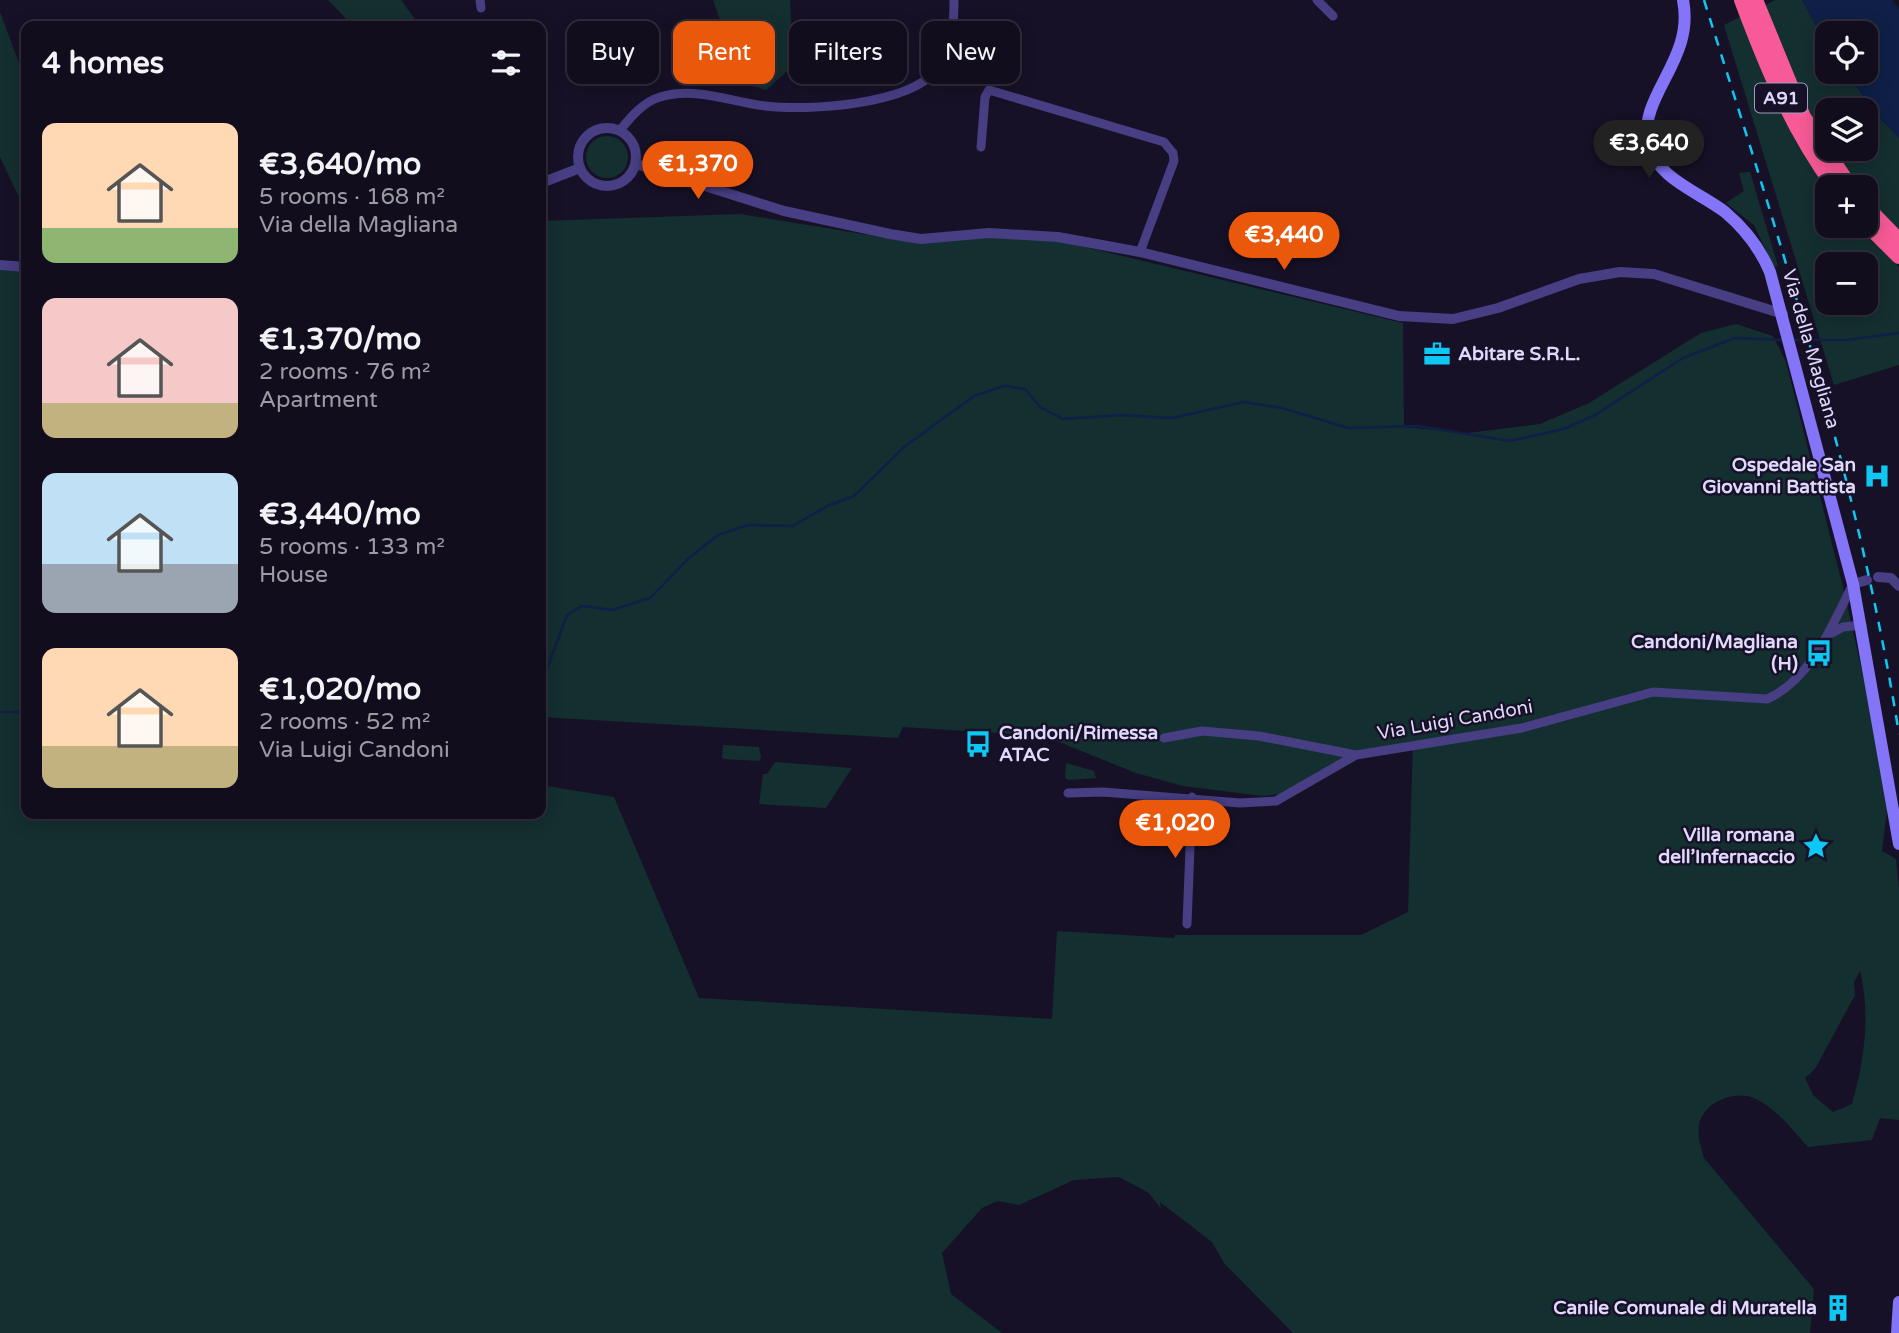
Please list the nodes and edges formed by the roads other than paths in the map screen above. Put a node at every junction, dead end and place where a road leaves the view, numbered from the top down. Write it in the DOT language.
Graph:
graph roads {
  1 [pos="954,0"];
  2 [pos="1317,0"];
  3 [pos="1683,0"];
  4 [pos="1742,0"];
  5 [pos="1755,0"];
  6 [pos="1333,16"];
  7 [pos="620,131"];
  8 [pos="981,147"];
  9 [pos="636,164"];
  10 [pos="580,168"];
  11 [pos="1827,175"];
  12 [pos="1842,175"];
  13 [pos="546,181"];
  14 [pos="1878,219"];
  15 [pos="1878,235"];
  16 [pos="1899,241"];
  17 [pos="1140,252"];
  18 [pos="1899,256"];
  19 [pos="0,265"];
  20 [pos="21,267"];
  21 [pos="1785,319"];
  22 [pos="1853,584"];
  23 [pos="1899,586"];
  24 [pos="1862,625"];
  25 [pos="1826,636"];
  26 [pos="1164,738"];
  27 [pos="1356,755"];
  28 [pos="1068,793"];
  29 [pos="1192,797"];
  30 [pos="1899,844"];
  31 [pos="1187,924"];
  32 [pos="1899,1302"];
  33 [pos="1897,1333"];
  1 -- 7 [label="street"];
  2 -- 6 [label="street"];
  3 -- 21 [label="main road, Via della Magliana"];
  4 -- 11 [label="highway, A91"];
  5 -- 12 [label="highway, A91"];
  7 -- 9 [label="street"];
  7 -- 10 [label="street"];
  8 -- 17 [label="street"];
  9 -- 10 [label="street"];
  9 -- 17 [label="street"];
  10 -- 13 [label="street"];
  14 -- 16 [label="highway"];
  15 -- 18 [label="highway"];
  17 -- 21 [label="street"];
  19 -- 20 [label="street"];
  21 -- 22 [label="main road, Via della Magliana"];
  22 -- 23 [label="street"];
  22 -- 24 [label="main road, Via della Magliana"];
  22 -- 25 [label="street, Via Luigi Candoni"];
  24 -- 25 [label="street"];
  24 -- 30 [label="main road, Via della Magliana"];
  25 -- 27 [label="street, Via Luigi Candoni"];
  26 -- 27 [label="street"];
  27 -- 29 [label="street, Via Luigi Candoni"];
  28 -- 29 [label="street, Via Luigi Candoni"];
  29 -- 31 [label="street"];
  32 -- 33 [label="main road"];
}
